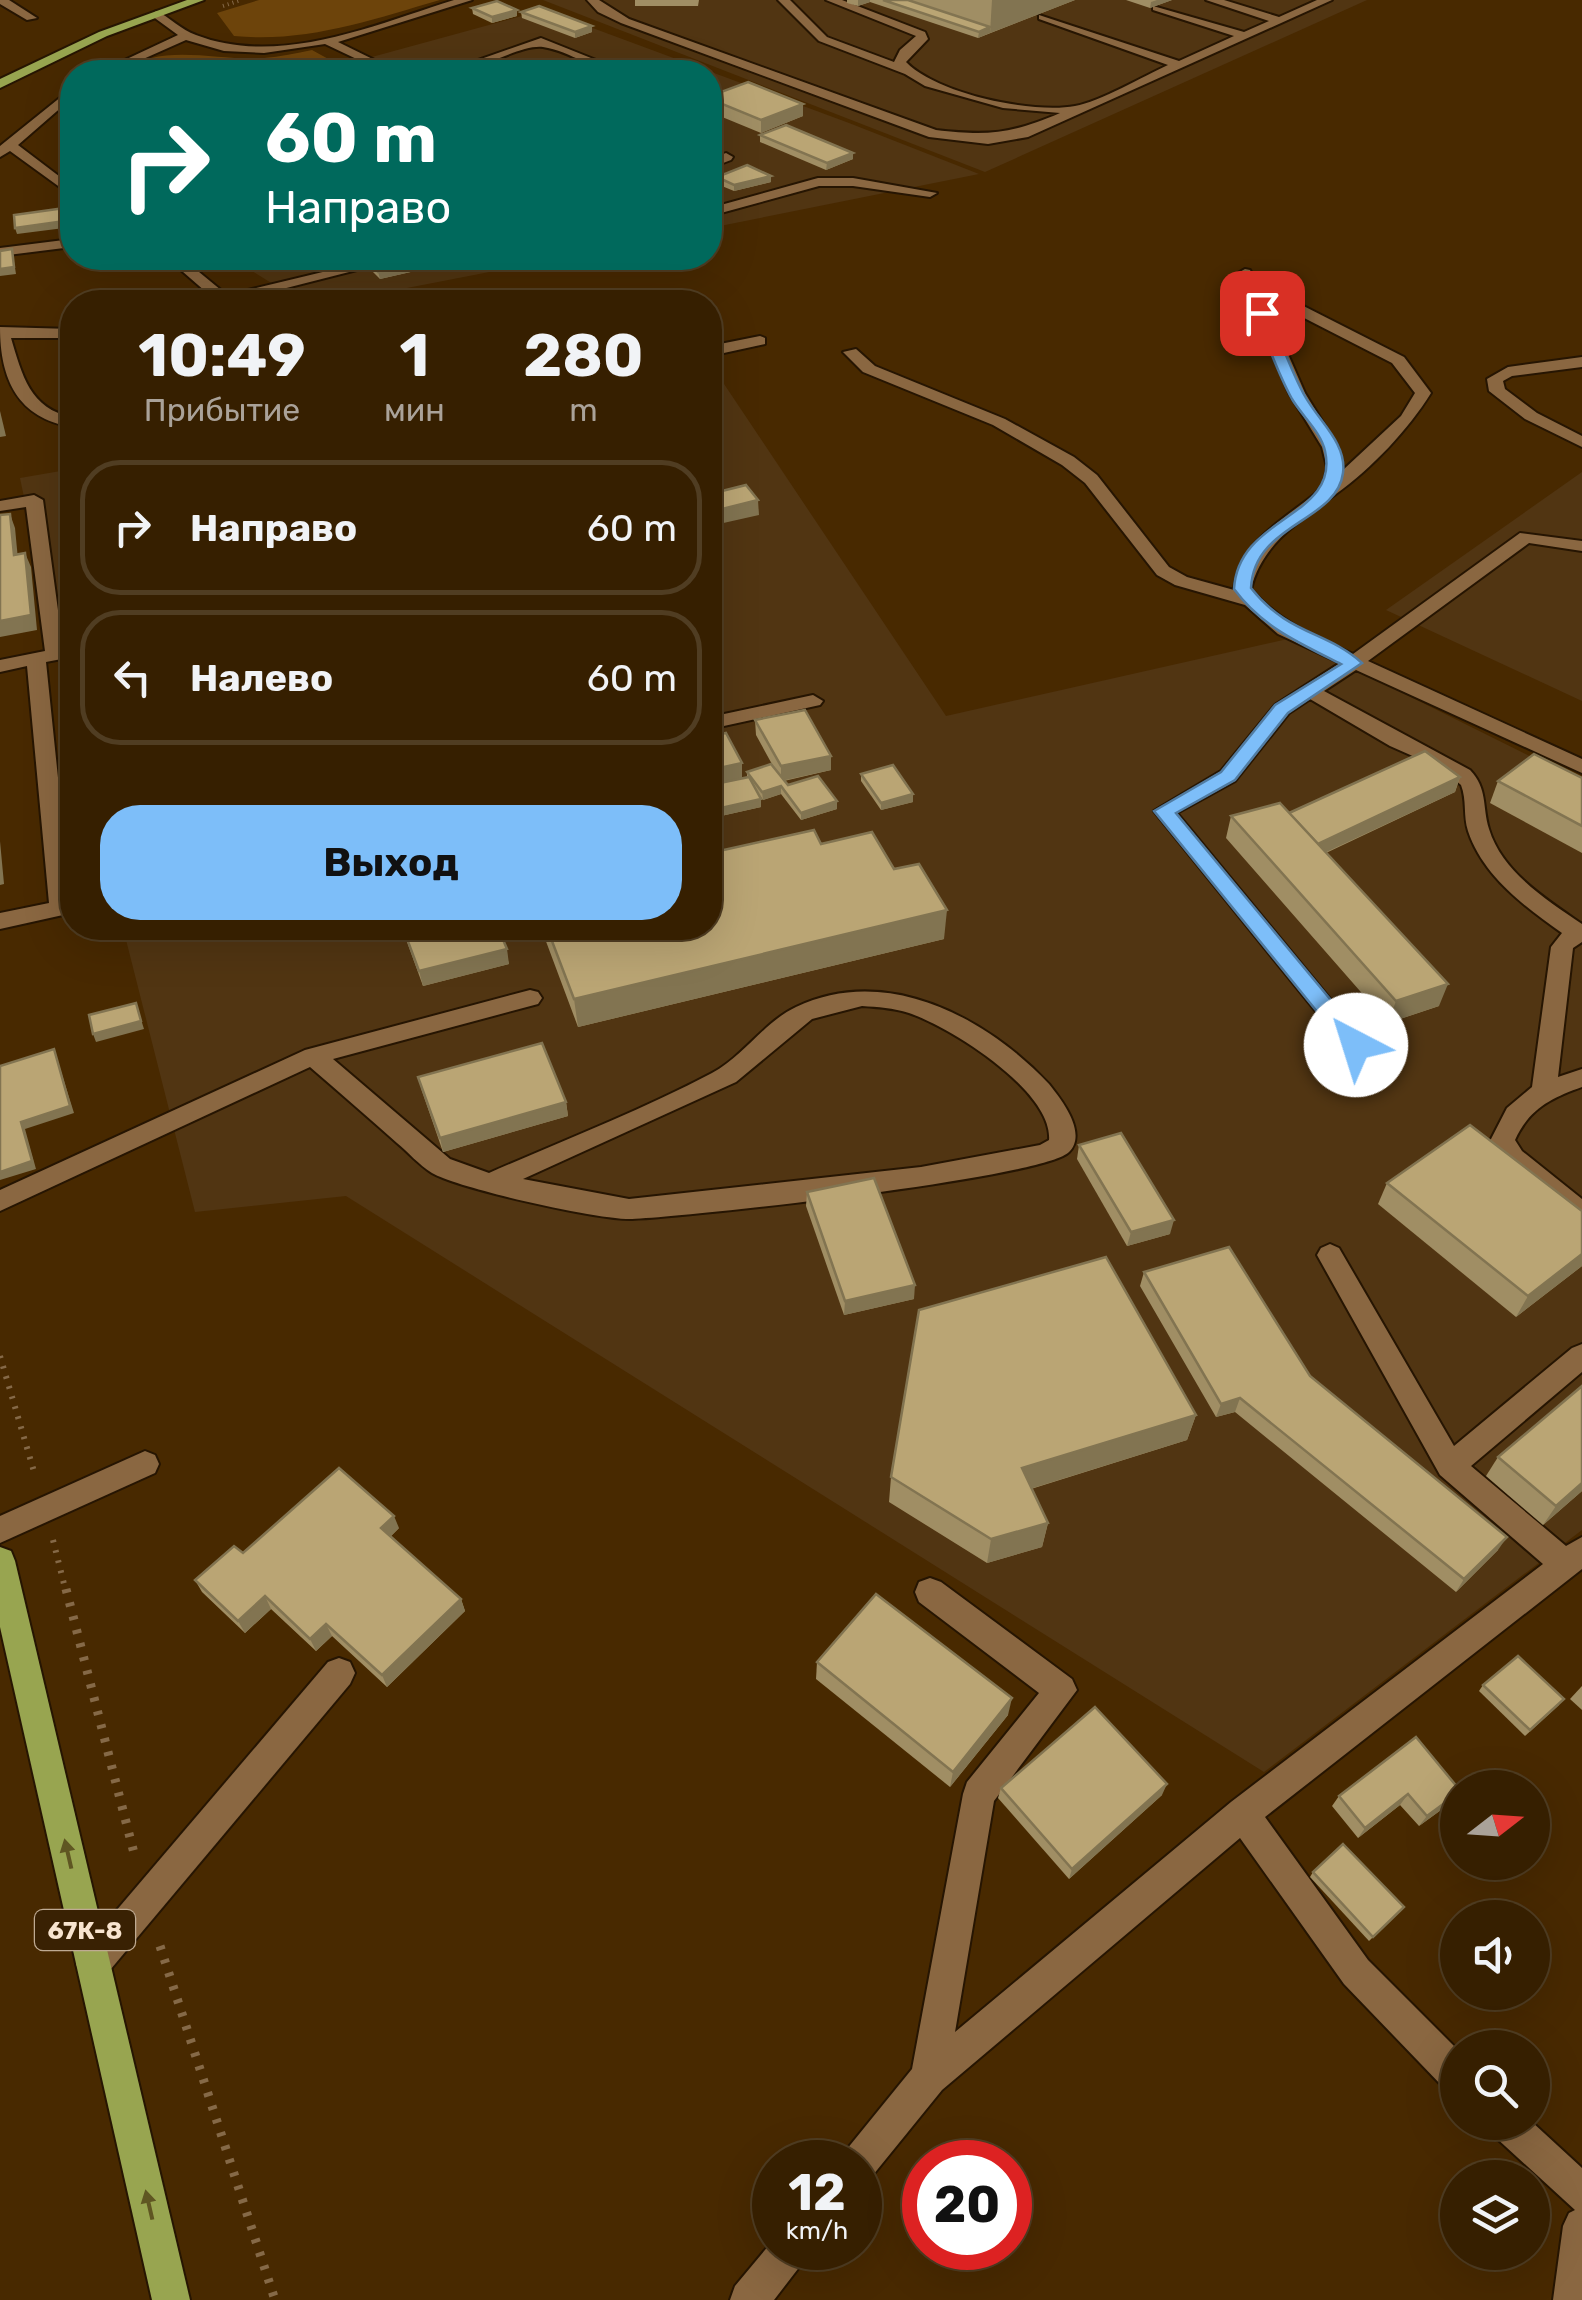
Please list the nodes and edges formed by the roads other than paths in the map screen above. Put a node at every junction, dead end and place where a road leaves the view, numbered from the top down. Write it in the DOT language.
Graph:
graph roads {
  1 [pos="198,0"];
  2 [pos="466,0"];
  3 [pos="593,0"];
  4 [pos="784,0"];
  5 [pos="832,0"];
  6 [pos="1212,0"];
  7 [pos="1326,0"];
  8 [pos="3,1"];
  9 [pos="1157,8"];
  10 [pos="156,14"];
  11 [pos="31,18"];
  12 [pos="1043,18"];
  13 [pos="1278,20"];
  14 [pos="185,36"];
  15 [pos="1245,36"];
  16 [pos="325,40"];
  17 [pos="129,60"];
  18 [pos="368,60"];
  19 [pos="486,60"];
  20 [pos="588,60"];
  21 [pos="1180,65"];
  22 [pos="909,74"];
  23 [pos="0,84"];
  24 [pos="911,93"];
  25 [pos="60,102"];
  26 [pos="1087,107"];
  27 [pos="5,149"];
  28 [pos="726,158"];
  29 [pos="722,160"];
  30 [pos="60,184"];
  31 [pos="930,193"];
  32 [pos="722,209"];
  33 [pos="60,244"];
  34 [pos="0,252"];
  35 [pos="187,270"];
  36 [pos="347,270"];
  37 [pos="207,290"];
  38 [pos="265,290"];
  39 [pos="1,332"];
  40 [pos="60,333"];
  41 [pos="760,341"];
  42 [pos="722,349"];
  43 [pos="852,352"];
  44 [pos="1582,362"];
  45 [pos="1534,370"];
  46 [pos="1582,378"];
  47 [pos="60,420"];
  48 [pos="1582,442"];
  49 [pos="1329,492"];
  50 [pos="0,506"];
  51 [pos="1582,546"];
  52 [pos="1252,601"];
  53 [pos="54,655"];
  54 [pos="1353,663"];
  55 [pos="0,666"];
  56 [pos="1310,691"];
  57 [pos="813,701"];
  58 [pos="722,721"];
  59 [pos="1582,767"];
  60 [pos="60,771"];
  61 [pos="60,908"];
  62 [pos="0,921"];
  63 [pos="1581,934"];
  64 [pos="530,998"];
  65 [pos="1356,1045"];
  66 [pos="313,1056"];
  67 [pos="1582,1078"];
  68 [pos="1544,1092"];
  69 [pos="490,1183"];
  70 [pos="0,1201"];
  71 [pos="1582,1213"];
  72 [pos="1330,1255"];
  73 [pos="1582,1356"];
  74 [pos="145,1464"];
  75 [pos="1450,1466"];
  76 [pos="0,1530"];
  77 [pos="1574,1558"];
  78 [pos="0,1561"];
  79 [pos="930,1592"];
  80 [pos="340,1673"];
  81 [pos="1243,1814"];
  82 [pos="93,1964"];
  83 [pos="1440,2058"];
  84 [pos="929,2077"];
  85 [pos="878,2140"];
  86 [pos="1525,2140"];
  87 [pos="1582,2194"];
  88 [pos="1582,2226"];
  89 [pos="773,2270"];
  90 [pos="170,2300"];
  91 [pos="749,2300"];
  92 [pos="1572,2300"];
  1 -- 10 [label="main road"];
  2 -- 16 [label="lane"];
  3 -- 26 [label="lane"];
  4 -- 22 [label="lane"];
  5 -- 22 [label="lane"];
  6 -- 13 [label="lane"];
  7 -- 13 [label="lane"];
  8 -- 11 [label="lane"];
  9 -- 15 [label="lane"];
  10 -- 14 [label="lane"];
  10 -- 23 [label="main road"];
  12 -- 21 [label="lane"];
  13 -- 15 [label="lane"];
  14 -- 16 [label="lane"];
  14 -- 17 [label="lane"];
  15 -- 21 [label="lane"];
  16 -- 18 [label="lane"];
  19 -- 20 [label="lane"];
  21 -- 26 [label="lane"];
  22 -- 24 [label="lane"];
  22 -- 26 [label="lane"];
  25 -- 27 [label="lane"];
  27 -- 30 [label="lane"];
  28 -- 29 [label="lane"];
  31 -- 32 [label="lane"];
  33 -- 34 [label="lane"];
  35 -- 37 [label="lane"];
  36 -- 38 [label="lane"];
  39 -- 40 [label="lane"];
  39 -- 47 [label="lane"];
  41 -- 42 [label="lane"];
  43 -- 52 [label="lane"];
  44 -- 45 [label="lane"];
  45 -- 46 [label="lane"];
  45 -- 48 [label="lane"];
  49 -- 49 [label="lane"];
  49 -- 52 [label="lane"];
  50 -- 53 [label="lane"];
  51 -- 54 [label="lane"];
  52 -- 54 [label="lane"];
  53 -- 55 [label="lane"];
  53 -- 60 [label="lane"];
  54 -- 56 [label="lane"];
  54 -- 59 [label="lane"];
  56 -- 63 [label="lane"];
  56 -- 65 [label="lane"];
  57 -- 58 [label="lane"];
  61 -- 62 [label="lane"];
  63 -- 68 [label="lane"];
  64 -- 66 [label="lane"];
  66 -- 69 [label="lane"];
  66 -- 70 [label="lane"];
  67 -- 68 [label="lane"];
  68 -- 71 [label="lane"];
  69 -- 69 [label="lane"];
  72 -- 75 [label="lane"];
  73 -- 75 [label="lane"];
  74 -- 76 [label="lane"];
  75 -- 77 [label="lane"];
  77 -- 81 [label="lane"];
  82 -- 78 [label="main road, 67К-8, one-way"];
  79 -- 84 [label="lane"];
  80 -- 82 [label="lane"];
  81 -- 83 [label="lane"];
  81 -- 84 [label="lane"];
  90 -- 82 [label="main road, 67К-8, one-way"];
  84 -- 85 [label="lane"];
  86 -- 87 [label="lane"];
  88 -- 92 [label="lane"];
  89 -- 91 [label="lane"];
}
